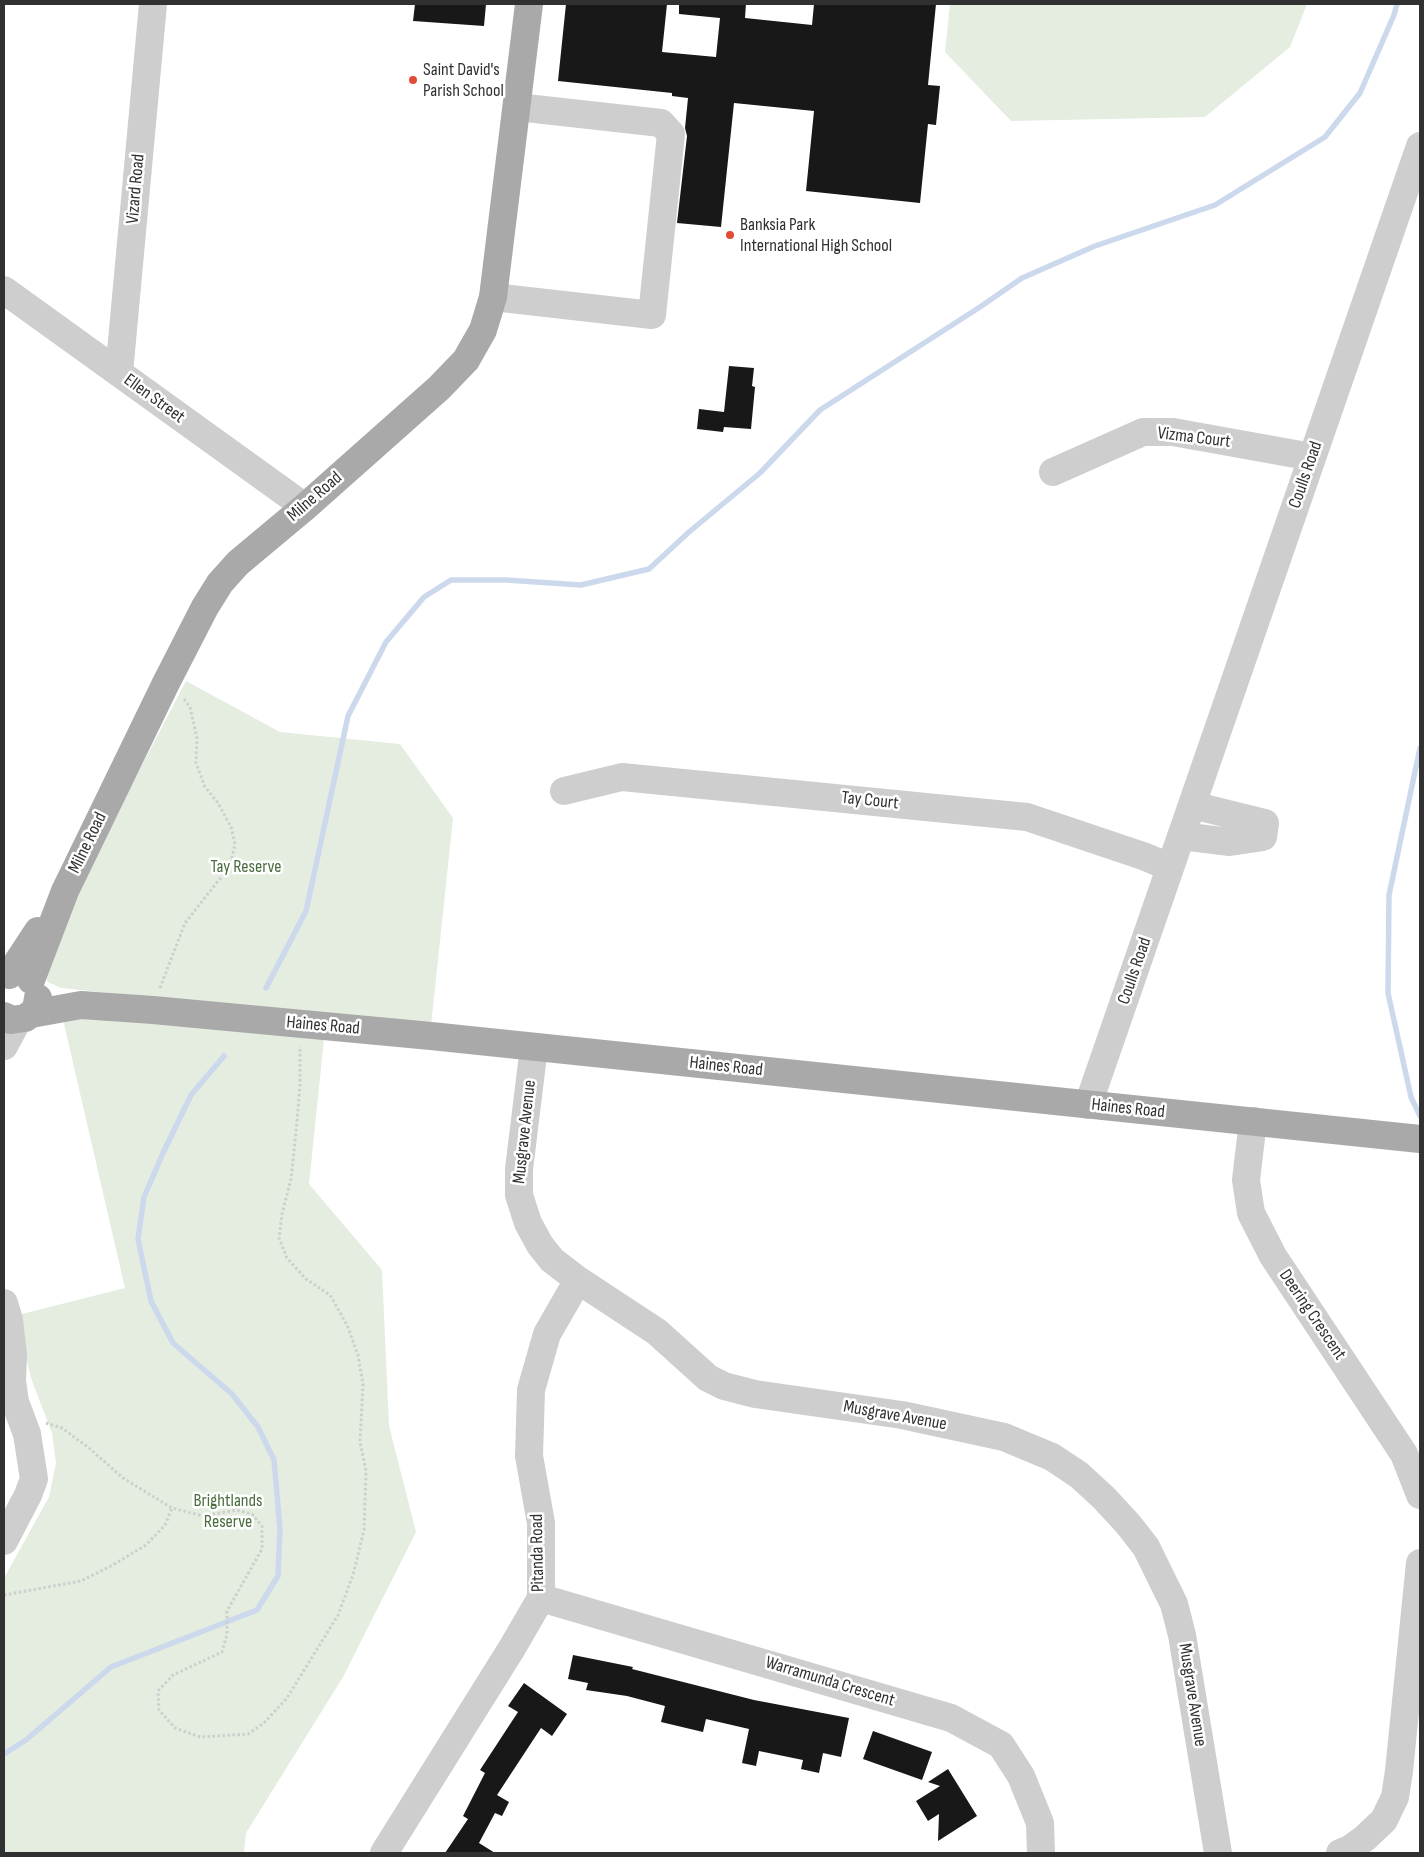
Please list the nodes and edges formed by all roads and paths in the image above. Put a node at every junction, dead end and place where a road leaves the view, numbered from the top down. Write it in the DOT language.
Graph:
graph roads {
  1 [pos="153,4"];
  2 [pos="529,4"];
  3 [pos="517,107"];
  4 [pos="1420,146"];
  5 [pos="4,290"];
  6 [pos="493,297"];
  7 [pos="119,374"];
  8 [pos="1312,457"];
  9 [pos="1052,472"];
  10 [pos="305,507"];
  11 [pos="166,683"];
  12 [pos="564,792"];
  13 [pos="1192,804"];
  14 [pos="1181,836"];
  15 [pos="1170,867"];
  16 [pos="20,980"];
  17 [pos="81,1005"];
  18 [pos="153,1010"];
  19 [pos="18,1017"];
  20 [pos="300,1023"];
  21 [pos="4,1046"];
  22 [pos="534,1047"];
  23 [pos="1088,1105"];
  24 [pos="1253,1122"];
  25 [pos="1419,1139"];
  26 [pos="578,1280"];
  27 [pos="4,1303"];
  28 [pos="24,1426"];
  29 [pos="1420,1495"];
  30 [pos="172,1508"];
  31 [pos="4,1541"];
  32 [pos="1420,1563"];
  33 [pos="4,1595"];
  34 [pos="541,1598"];
  35 [pos="384,1853"];
  36 [pos="1042,1853"];
  37 [pos="1218,1853"];
  38 [pos="1340,1853"];
  1 -- 7 [label="street, Vizard Road"];
  2 -- 3 [label="main road, Milne Road"];
  3 -- 6 [label="main road, Milne Road"];
  3 -- 6 [label="street"];
  4 -- 8 [label="street, Coulls Road"];
  5 -- 7 [label="street, Ellen Street"];
  6 -- 10 [label="main road, Milne Road"];
  7 -- 10 [label="street, Ellen Street"];
  8 -- 9 [label="street, Vizma Court"];
  8 -- 13 [label="street, Coulls Road"];
  10 -- 11 [label="main road, Milne Road"];
  11 -- 16 [label="main road, Milne Road"];
  11 -- 18 [label="path"];
  12 -- 15 [label="street, Tay Court"];
  13 -- 14 [label="street, Coulls Road"];
  13 -- 14 [label="street"];
  14 -- 15 [label="street, Coulls Road"];
  15 -- 23 [label="street, Coulls Road"];
  16 -- 17 [label="main road"];
  16 -- 19 [label="main road"];
  17 -- 18 [label="main road, Haines Road"];
  17 -- 19 [label="main road, Haines Road"];
  18 -- 20 [label="main road, Haines Road"];
  19 -- 21 [label="street"];
  20 -- 22 [label="main road, Haines Road"];
  20 -- 30 [label="path"];
  22 -- 23 [label="main road, Haines Road"];
  22 -- 26 [label="street, Musgrave Avenue"];
  23 -- 24 [label="main road, Haines Road"];
  24 -- 25 [label="main road, Haines Road"];
  24 -- 29 [label="street, Deering Crescent"];
  26 -- 34 [label="street, Pitanda Road"];
  26 -- 37 [label="street, Musgrave Avenue"];
  27 -- 28 [label="street"];
  28 -- 30 [label="path"];
  28 -- 31 [label="street"];
  30 -- 33 [label="path"];
  32 -- 38 [label="street"];
  34 -- 35 [label="street, Pitanda Road"];
  34 -- 36 [label="street, Warramunda Crescent"];
}
